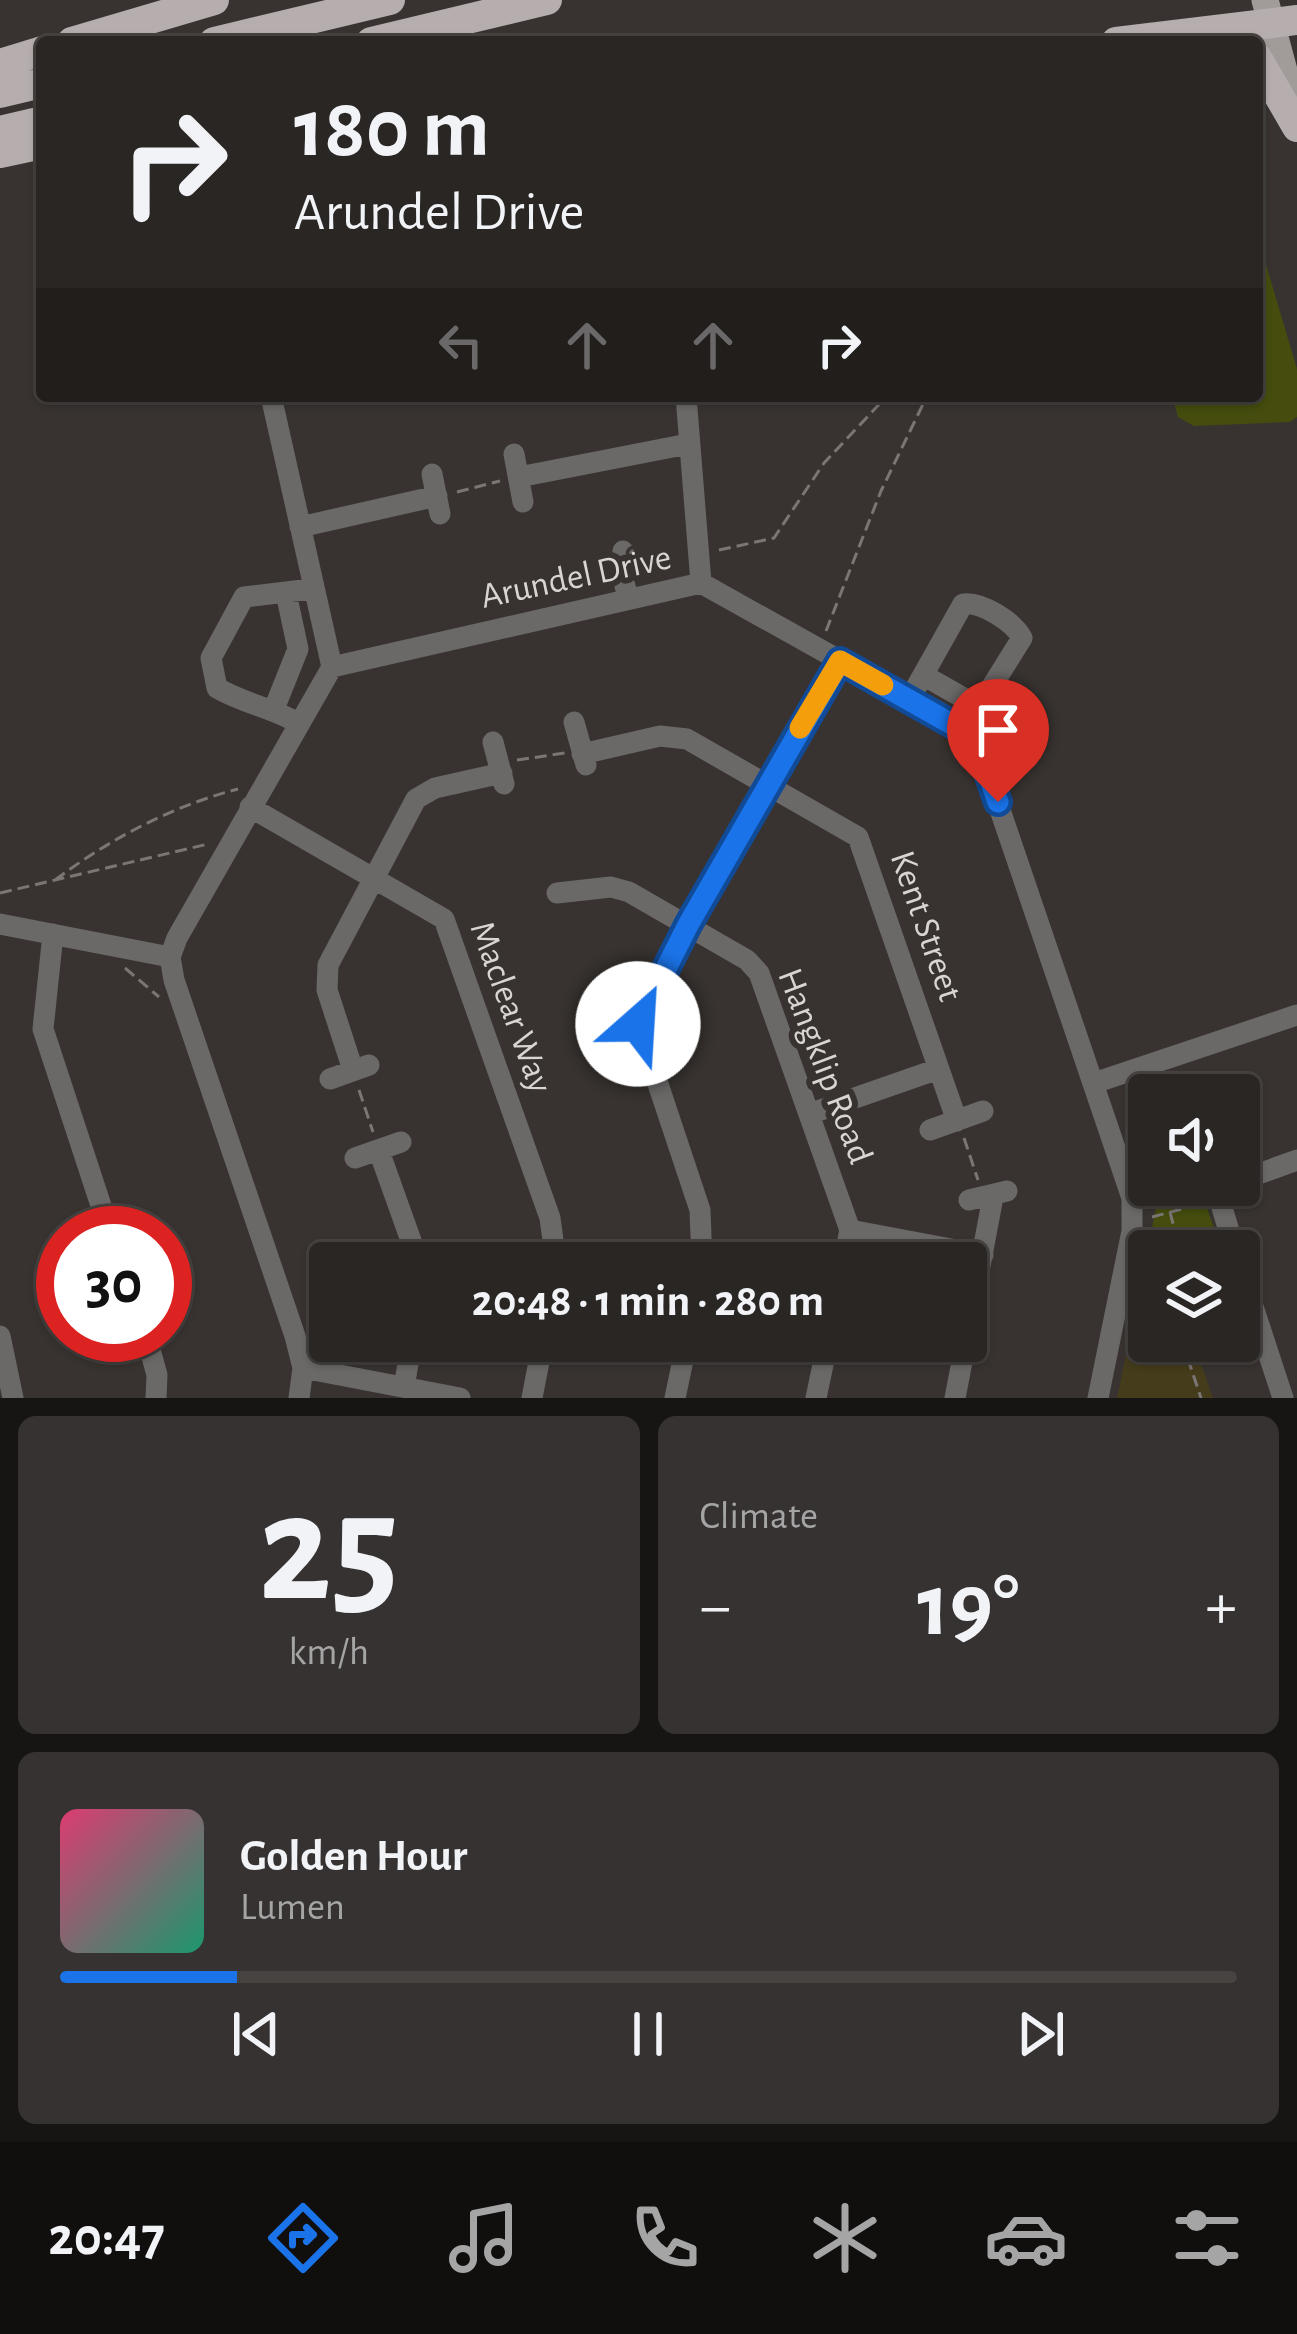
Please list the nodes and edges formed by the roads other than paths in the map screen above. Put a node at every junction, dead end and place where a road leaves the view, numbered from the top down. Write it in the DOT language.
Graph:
graph roads {
  1 [pos="214,0"];
  2 [pos="390,0"];
  3 [pos="547,0"];
  4 [pos="1277,15"];
  5 [pos="92,36"];
  6 [pos="239,36"];
  7 [pos="396,36"];
  8 [pos="1182,36"];
  9 [pos="36,53"];
  10 [pos="0,64"];
  11 [pos="1263,68"];
  12 [pos="36,84"];
  13 [pos="0,93"];
  14 [pos="1297,118"];
  15 [pos="36,122"];
  16 [pos="1297,127"];
  17 [pos="0,131"];
  18 [pos="36,145"];
  19 [pos="0,153"];
  20 [pos="272,402"];
  21 [pos="686,402"];
  22 [pos="688,444"];
  23 [pos="514,454"];
  24 [pos="519,477"];
  25 [pos="436,495"];
  26 [pos="524,502"];
  27 [pos="300,527"];
  28 [pos="623,551"];
  29 [pos="701,584"];
  30 [pos="311,589"];
  31 [pos="286,593"];
  32 [pos="628,598"];
  33 [pos="840,661"];
  34 [pos="332,667"];
  35 [pos="923,676"];
  36 [pos="908,700"];
  37 [pos="981,707"];
  38 [pos="274,709"];
  39 [pos="574,722"];
  40 [pos="298,723"];
  41 [pos="964,731"];
  42 [pos="493,742"];
  43 [pos="769,782"];
  44 [pos="255,798"];
  45 [pos="375,875"];
  46 [pos="557,893"];
  47 [pos="0,924"];
  48 [pos="688,925"];
  49 [pos="53,934"];
  50 [pos="170,957"];
  51 [pos="1295,1022"];
  52 [pos="938,1069"];
  53 [pos="330,1079"];
  54 [pos="1094,1083"];
  55 [pos="982,1112"];
  56 [pos="812,1114"];
  57 [pos="957,1121"];
  58 [pos="930,1130"];
  59 [pos="355,1158"];
  60 [pos="1297,1160"];
  61 [pos="1260,1173"];
  62 [pos="989,1197"];
  63 [pos="101,1206"];
  64 [pos="850,1231"];
  65 [pos="414,1242"];
  66 [pos="553,1242"];
  67 [pos="701,1242"];
  68 [pos="848,1242"];
  69 [pos="910,1242"];
  70 [pos="984,1242"];
  71 [pos="1260,1328"];
  72 [pos="0,1336"];
  73 [pos="153,1362"];
  74 [pos="408,1362"];
  75 [pos="539,1362"];
  76 [pos="683,1362"];
  77 [pos="824,1362"];
  78 [pos="962,1362"];
  79 [pos="303,1368"];
  80 [pos="404,1387"];
  81 [pos="13,1398"];
  82 [pos="156,1398"];
  83 [pos="299,1398"];
  84 [pos="460,1398"];
  85 [pos="532,1398"];
  86 [pos="675,1398"];
  87 [pos="816,1398"];
  88 [pos="955,1398"];
  89 [pos="1098,1398"];
  90 [pos="1283,1398"];
  1 -- 5 [label="highway"];
  2 -- 6 [label="highway"];
  3 -- 7 [label="highway"];
  4 -- 8 [label="highway"];
  4 -- 14 [label="main road"];
  9 -- 10 [label="highway"];
  11 -- 16 [label="highway"];
  12 -- 13 [label="highway"];
  15 -- 17 [label="highway"];
  18 -- 19 [label="highway"];
  20 -- 27 [label="street"];
  21 -- 22 [label="street"];
  22 -- 24 [label="street"];
  22 -- 29 [label="street"];
  23 -- 24 [label="street"];
  24 -- 26 [label="street"];
  25 -- 27 [label="street"];
  27 -- 30 [label="street"];
  28 -- 32 [label="street"];
  29 -- 32 [label="street, Arundel Drive"];
  29 -- 33 [label="street, Arundel Drive"];
  30 -- 31 [label="street"];
  30 -- 34 [label="street"];
  31 -- 38 [label="street"];
  31 -- 38 [label="street"];
  32 -- 34 [label="street, Arundel Drive"];
  33 -- 36 [label="street, Arundel Drive"];
  33 -- 43 [label="street"];
  34 -- 40 [label="street"];
  35 -- 36 [label="street"];
  35 -- 37 [label="street"];
  35 -- 37 [label="street"];
  36 -- 41 [label="street, Arundel Drive"];
  37 -- 41 [label="street"];
  38 -- 40 [label="street"];
  39 -- 43 [label="street, Kent Street"];
  40 -- 44 [label="street"];
  41 -- 54 [label="street"];
  42 -- 45 [label="street"];
  43 -- 48 [label="street"];
  43 -- 52 [label="street, Kent Street"];
  44 -- 45 [label="street, Maclear Way"];
  44 -- 50 [label="street"];
  45 -- 53 [label="street"];
  45 -- 66 [label="street, Maclear Way"];
  46 -- 48 [label="street, Hangklip Road"];
  47 -- 49 [label="street"];
  48 -- 56 [label="street, Hangklip Road"];
  48 -- 67 [label="street"];
  49 -- 50 [label="street"];
  49 -- 63 [label="street"];
  50 -- 79 [label="street"];
  51 -- 54 [label="street"];
  52 -- 56 [label="street"];
  52 -- 57 [label="street, Kent Street"];
  54 -- 89 [label="street"];
  55 -- 57 [label="street"];
  56 -- 64 [label="street, Hangklip Road"];
  57 -- 58 [label="street"];
  59 -- 65 [label="street"];
  60 -- 61 [label="street"];
  62 -- 70 [label="street"];
  64 -- 68 [label="street"];
  64 -- 69 [label="street"];
  71 -- 90 [label="street"];
  72 -- 81 [label="street"];
  73 -- 82 [label="street"];
  74 -- 80 [label="street"];
  75 -- 85 [label="street"];
  76 -- 86 [label="street"];
  77 -- 87 [label="street"];
  78 -- 88 [label="street"];
  79 -- 80 [label="street"];
  79 -- 83 [label="street"];
  80 -- 84 [label="street"];
}
